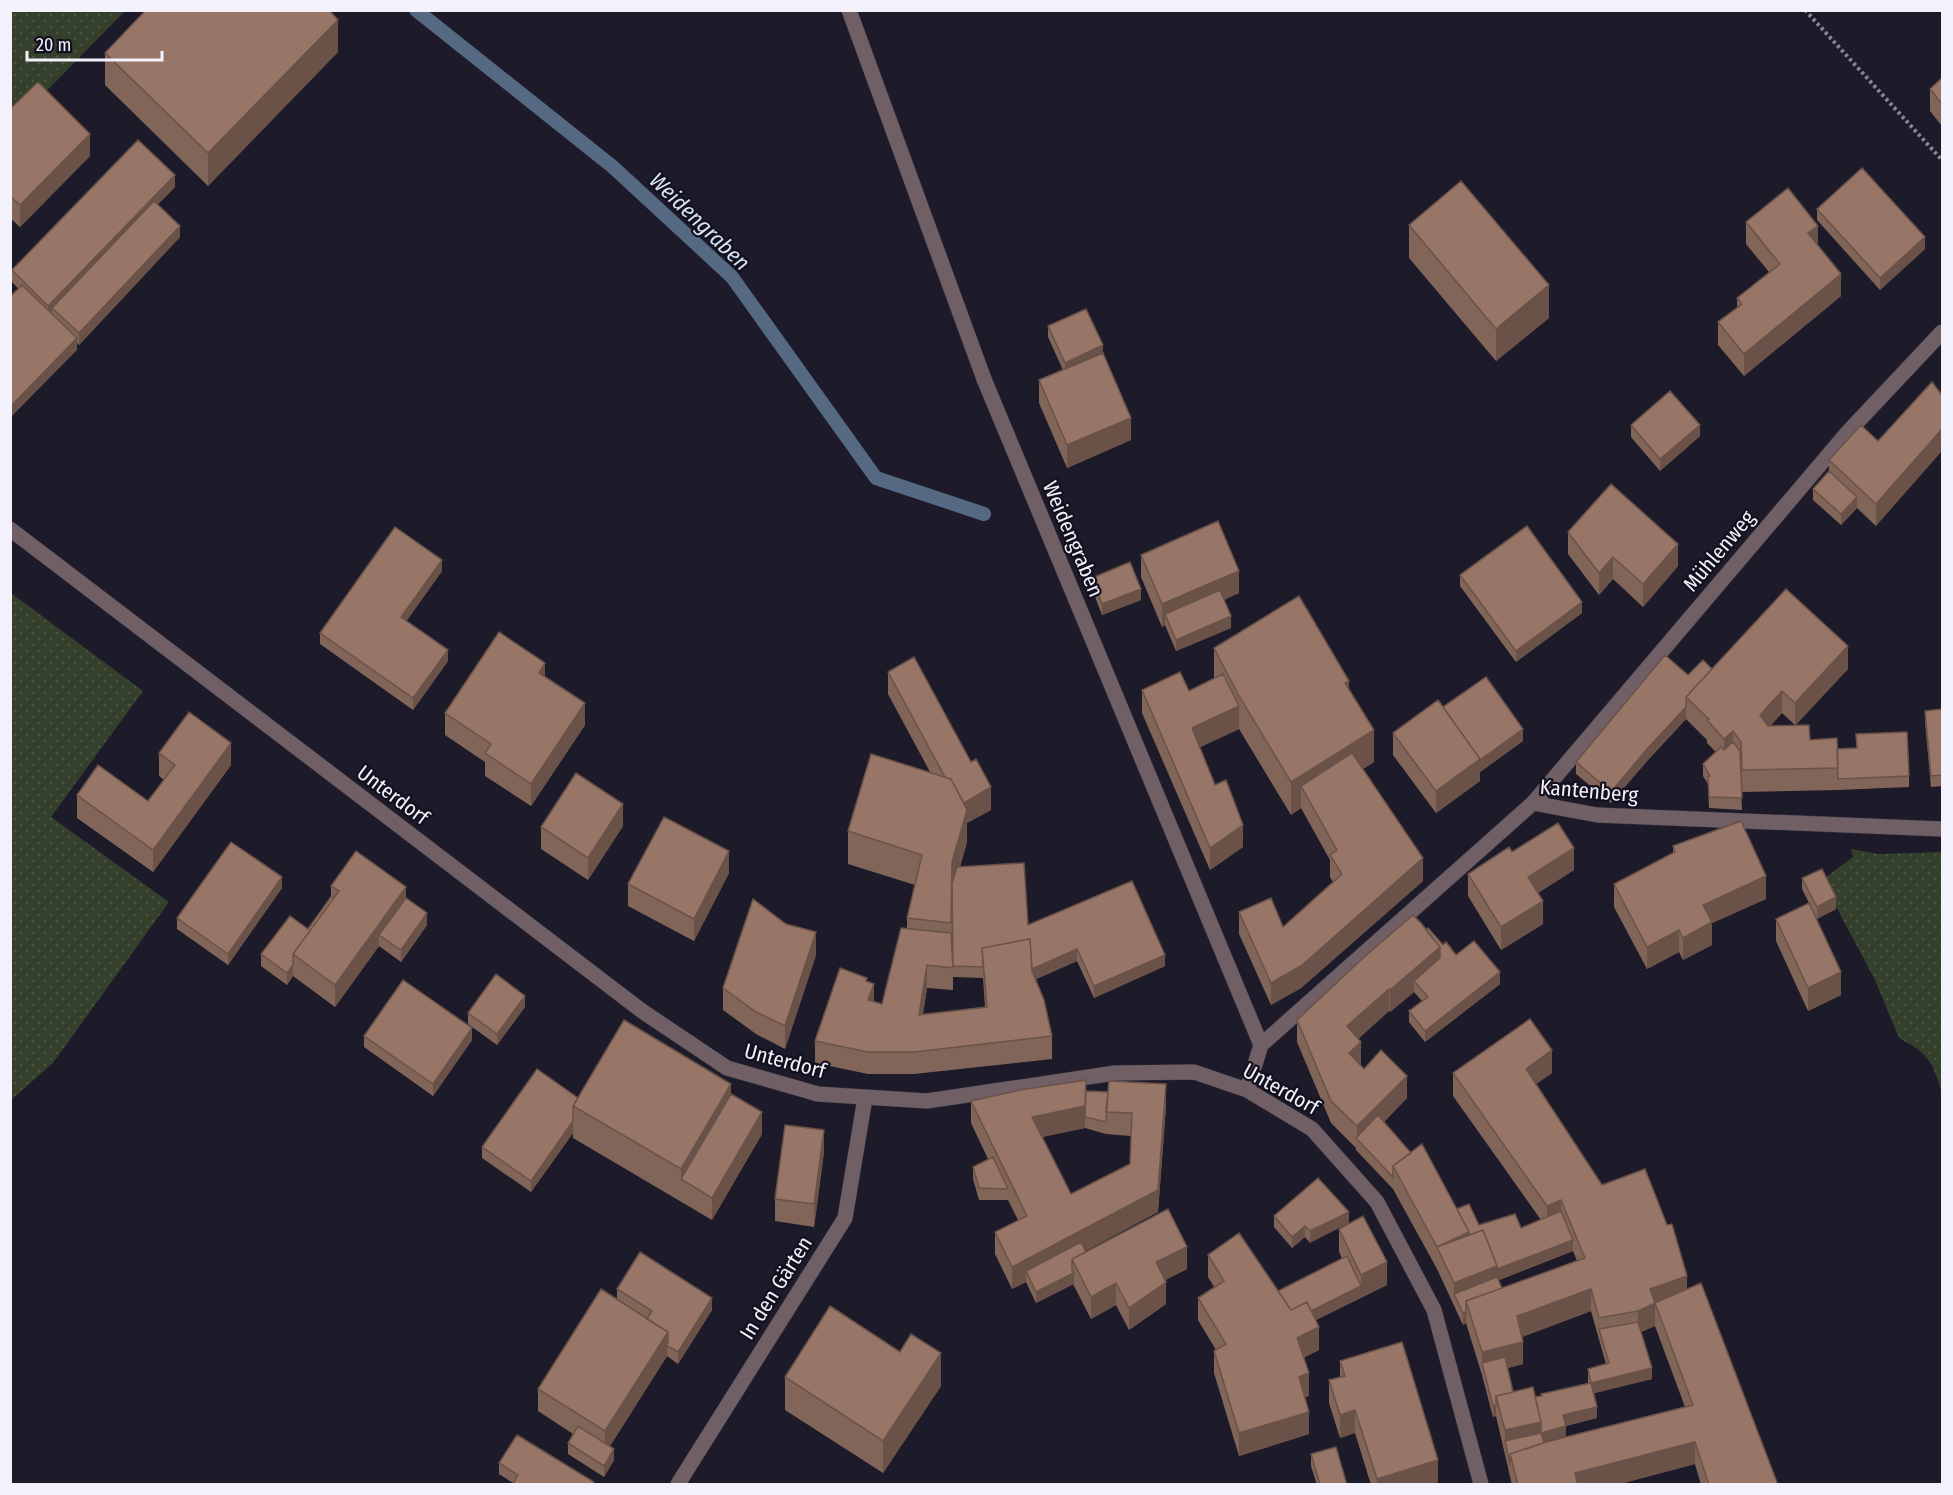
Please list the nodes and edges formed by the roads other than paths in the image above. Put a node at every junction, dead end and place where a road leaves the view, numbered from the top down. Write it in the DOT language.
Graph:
graph roads {
  1 [pos="849,10"];
  2 [pos="1942,332"];
  3 [pos="10,529"];
  4 [pos="1533,803"];
  5 [pos="1942,829"];
  6 [pos="1261,1045"];
  7 [pos="1247,1089"];
  8 [pos="865,1098"];
  9 [pos="678,1485"];
  10 [pos="1481,1485"];
  1 -- 6 [label="street, Weidengraben"];
  2 -- 4 [label="street, Mühlenweg"];
  3 -- 8 [label="street, Unterdorf"];
  4 -- 5 [label="street, Kantenberg"];
  4 -- 6 [label="street, Kantenberg"];
  6 -- 7 [label="street"];
  7 -- 8 [label="street, Unterdorf"];
  7 -- 10 [label="street, Unterdorf"];
  8 -- 9 [label="street, In den Gärten"];
}
